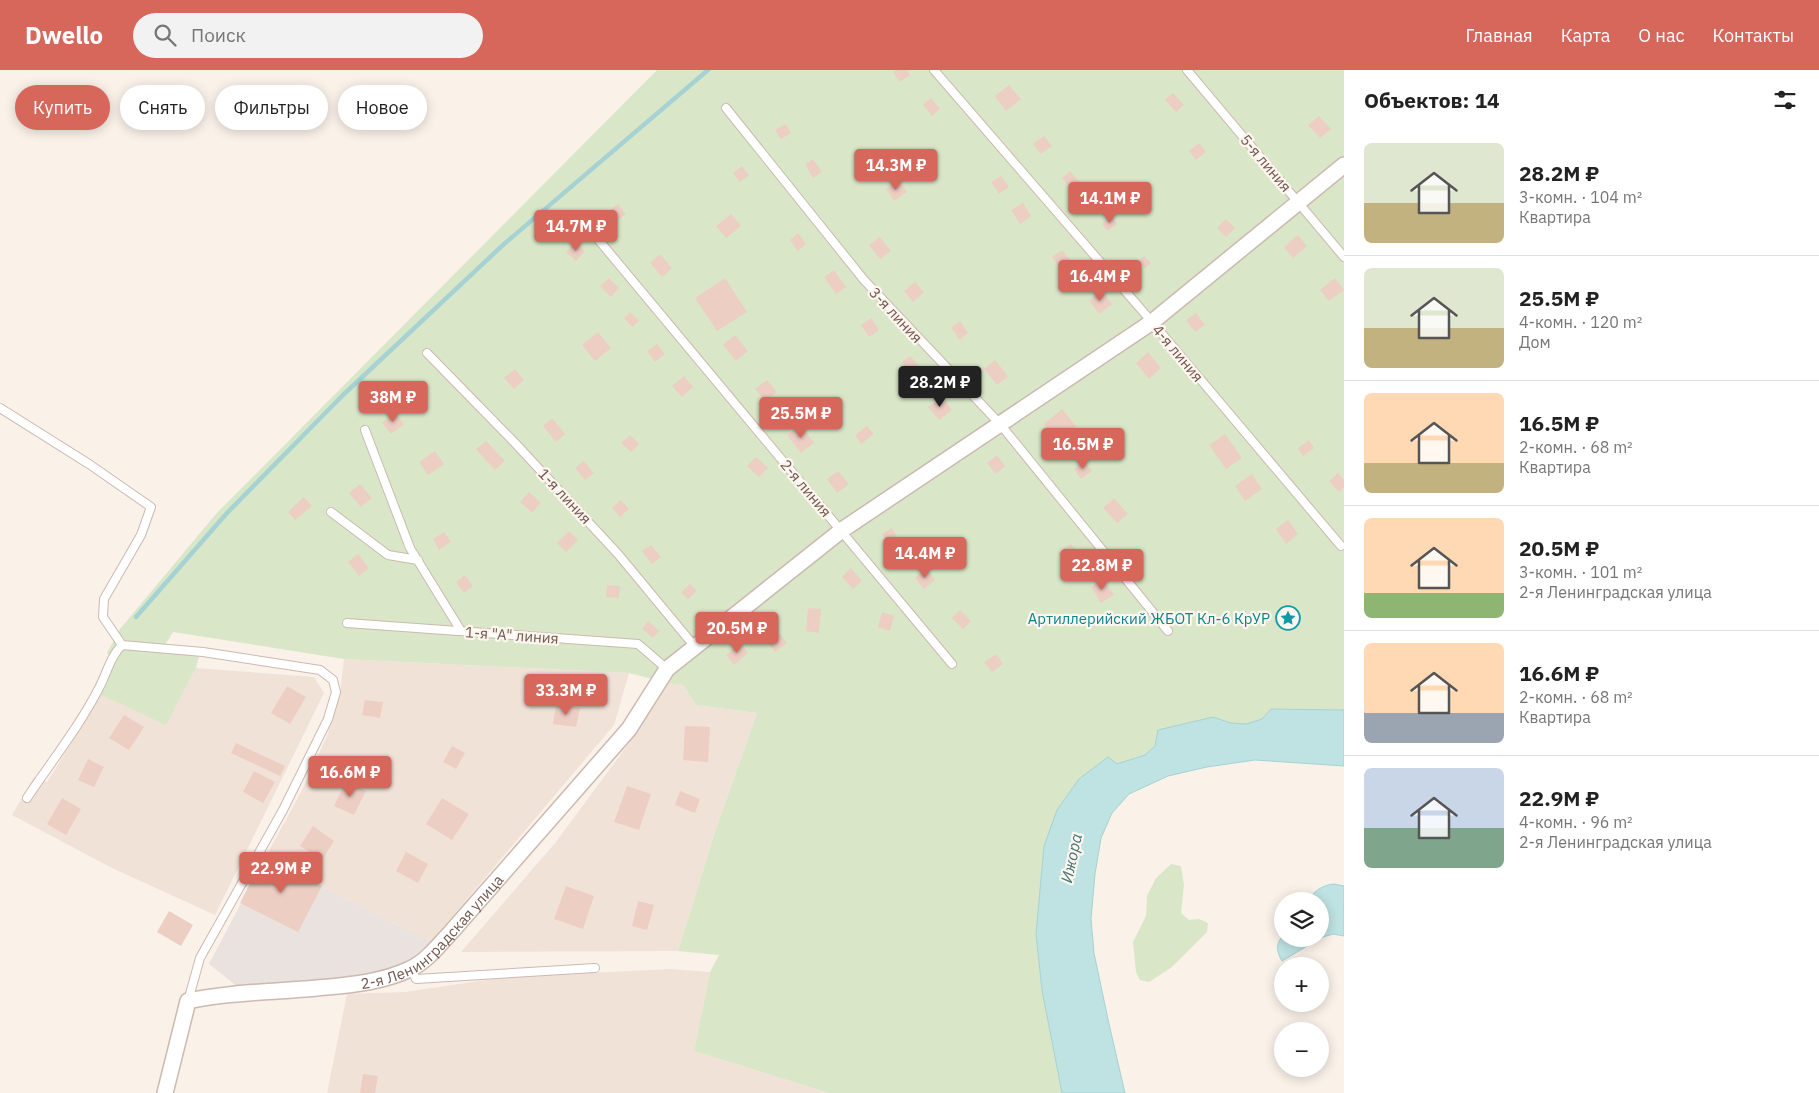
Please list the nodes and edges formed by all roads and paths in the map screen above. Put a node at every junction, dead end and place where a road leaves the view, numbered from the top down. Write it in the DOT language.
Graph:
graph roads {
  1 [pos="934,70"];
  2 [pos="1186,70"];
  3 [pos="726,108"];
  4 [pos="1344,165"];
  5 [pos="1299,202"];
  6 [pos="582,220"];
  7 [pos="1344,257"];
  8 [pos="1152,322"];
  9 [pos="427,353"];
  10 [pos="0,408"];
  11 [pos="1000,424"];
  12 [pos="365,430"];
  13 [pos="331,512"];
  14 [pos="842,530"];
  15 [pos="1341,546"];
  16 [pos="418,560"];
  17 [pos="347,623"];
  18 [pos="461,631"];
  19 [pos="1168,631"];
  20 [pos="122,644"];
  21 [pos="695,647"];
  22 [pos="952,664"];
  23 [pos="667,669"];
  24 [pos="27,798"];
  25 [pos="595,968"];
  26 [pos="411,969"];
  27 [pos="188,1001"];
  28 [pos="165,1093"];
  1 -- 8 [label="lane, 4-я линия"];
  2 -- 5 [label="lane, 5-я линия"];
  3 -- 11 [label="lane, 3-я линия"];
  4 -- 5 [label="street, 2-я Ленинградская улица"];
  5 -- 7 [label="lane, 5-я линия"];
  5 -- 8 [label="street, 2-я Ленинградская улица"];
  6 -- 14 [label="lane, 2-я линия"];
  8 -- 11 [label="street, 2-я Ленинградская улица"];
  8 -- 15 [label="lane, 4-я линия"];
  9 -- 21 [label="lane, 1-я линия"];
  10 -- 20 [label="lane"];
  11 -- 14 [label="street, 2-я Ленинградская улица"];
  11 -- 19 [label="lane, 3-я линия"];
  12 -- 16 [label="lane"];
  13 -- 16 [label="lane"];
  14 -- 21 [label="street, 2-я Ленинградская улица"];
  14 -- 22 [label="lane, 2-я линия"];
  16 -- 18 [label="lane"];
  17 -- 18 [label="lane, 1-я \"А\" линия"];
  18 -- 23 [label="lane, 1-я \"А\" линия"];
  20 -- 24 [label="lane"];
  20 -- 27 [label="lane"];
  21 -- 23 [label="street, 2-я Ленинградская улица"];
  23 -- 26 [label="street, 2-я Ленинградская улица"];
  25 -- 26 [label="lane"];
  26 -- 27 [label="street, 2-я Ленинградская улица"];
  27 -- 28 [label="street"];
}
